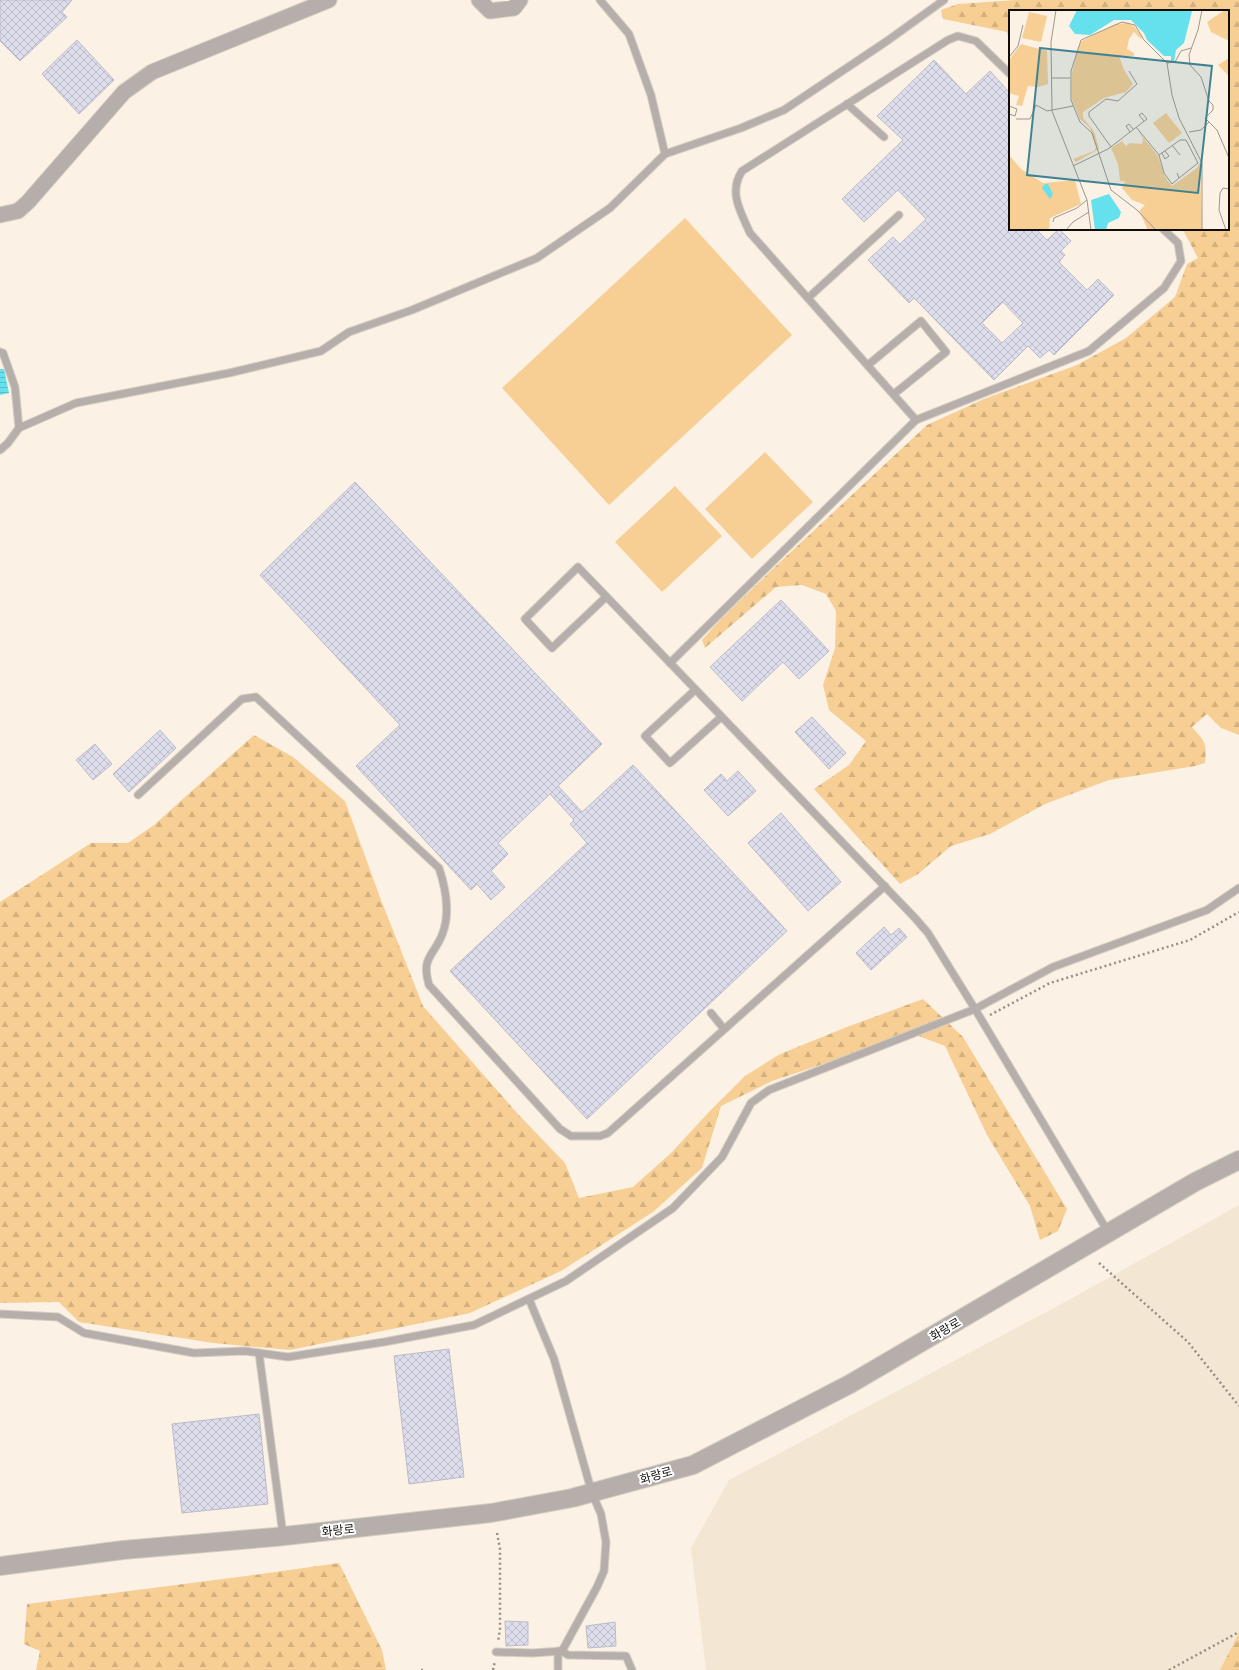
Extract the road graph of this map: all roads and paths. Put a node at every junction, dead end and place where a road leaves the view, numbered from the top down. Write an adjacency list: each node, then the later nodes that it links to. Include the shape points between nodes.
1 (329, 0): 10 (street, via 152,72 124,92 28,202 18,211)
2 (479, 0): 3 (street, via 490,11 514,8)
3 (520, 0)
4 (600, 0): 9 (lane, via 629,34 651,95)
5 (944, 0): 9 (lane, via 784,110)
6 (1009, 73): 7 (lane, via 976,41 958,36)
7 (847, 104): 8 (lane); 13 (lane, via 742,170 736,180 735,196 750,233)
8 (884, 137)
9 (665, 154): 18 (lane, via 610,208 537,258 412,310 349,332 321,351 229,373 76,403)
10 (0, 215)
11 (899, 215): 13 (lane)
12 (1164, 230): 17 (lane, via 1178,242 1181,261 1164,288 1089,351)
13 (808, 298): 15 (lane)
14 (0, 352): 18 (lane, via 3,353 15,387)
15 (868, 365): 16 (lane); 16 (lane, via 921,321 946,352)
16 (894, 394): 17 (lane)
17 (916, 420): 21 (lane)
18 (19, 428): 19 (lane)
19 (0, 450)
20 (606, 597): 20 (lane, via 578,567 525,619 552,648); 21 (lane)
21 (670, 663): 22 (lane)
22 (695, 690): 23 (lane); 23 (lane, via 645,736 670,764)
23 (721, 717): 25 (lane)
24 (138, 795): 31 (lane, via 242,699 256,697 440,868 446,890 446,916 442,935 429,956 425,972 429,985 560,1129 571,1136 600,1136 608,1133)
25 (884, 886): 28 (lane, via 928,933); 31 (lane)
26 (1239, 888): 28 (lane, via 1207,910 1053,967)
27 (1239, 912): 30 (path, via 1190,940 1050,983)
28 (976, 1009): 30 (lane); 35 (lane, via 769,1090 751,1103 722,1158 673,1208 566,1281)
29 (711, 1013): 31 (lane)
30 (981, 1020): 33 (lane)
31 (724, 1029)
32 (1239, 1160): 33 (street, 화랑로)
33 (1108, 1232): 39 (street, 화랑로, via 850,1384 693,1465)
34 (1099, 1263): 38 (path, via 1188,1342)
35 (528, 1299): 37 (lane, via 474,1325 288,1357); 39 (lane, via 554,1359)
36 (0, 1314): 37 (lane, via 58,1317 84,1333 194,1353)
37 (259, 1353): 41 (lane)
38 (1239, 1406)
39 (592, 1493): 41 (street, 화랑로, via 491,1513); 44 (lane, via 601,1514 606,1542 604,1571)
40 (497, 1533): 45 (path, via 500,1550 500,1629)
41 (283, 1536): 42 (street, 화랑로, via 123,1550)
42 (0, 1566)
43 (1239, 1632): 49 (path)
44 (560, 1651): 45 (lane); 47 (lane); 48 (lane, via 568,1655 626,1656)
45 (496, 1652): 46 (path)
46 (493, 1670)
47 (558, 1670)
48 (632, 1670)
49 (1169, 1670)

